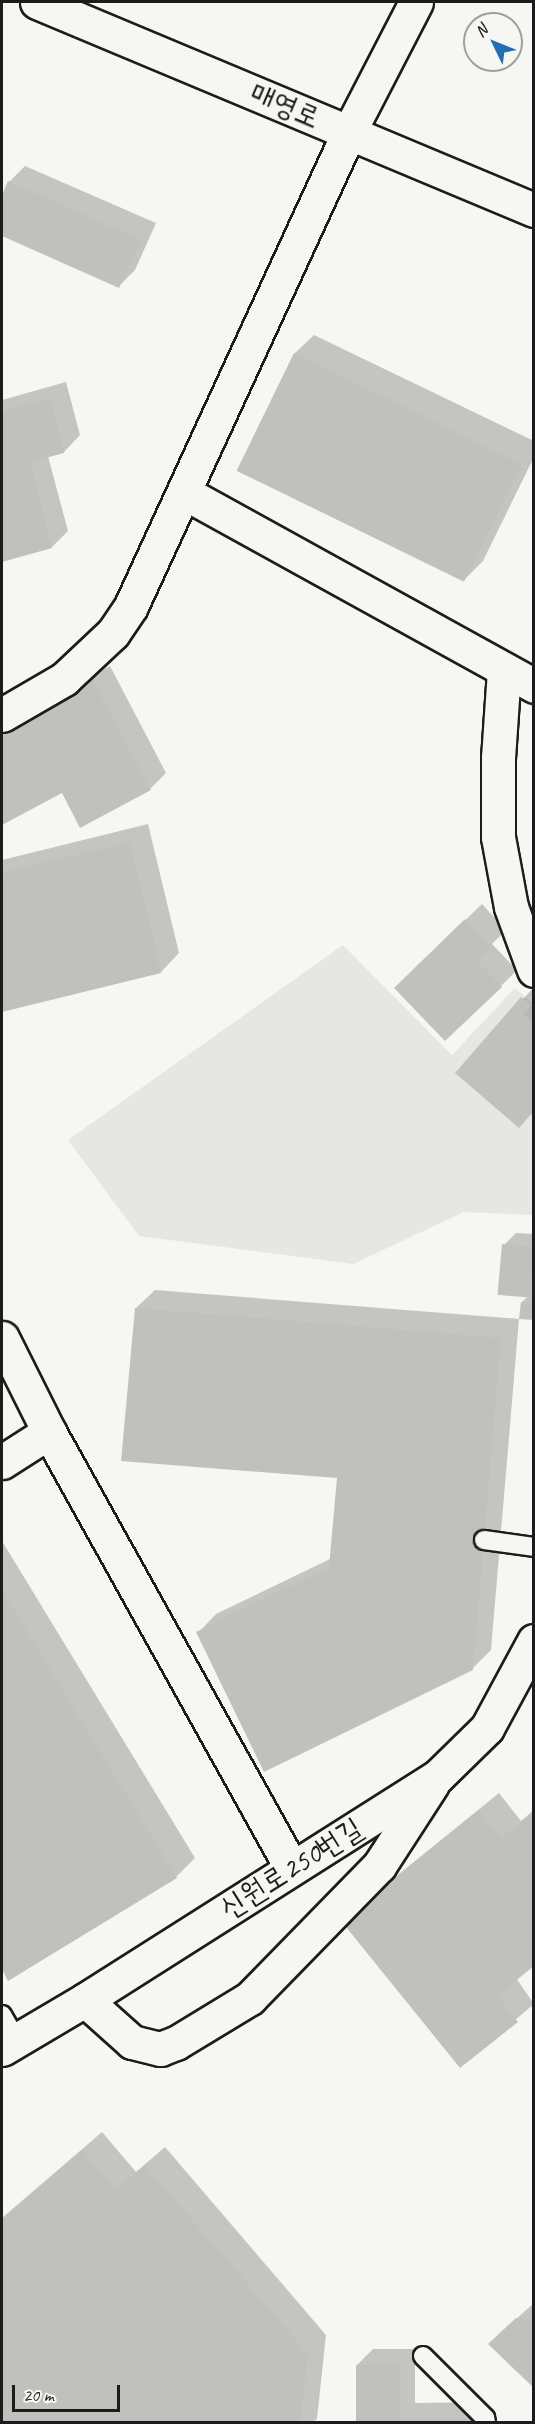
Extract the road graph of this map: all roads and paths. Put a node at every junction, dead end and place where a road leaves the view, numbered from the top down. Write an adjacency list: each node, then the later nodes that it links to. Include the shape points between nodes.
1 (37, 2): 3 (street, 매영로)
2 (416, 2): 3 (street)
3 (350, 132): 4 (street, 매영로); 5 (street)
4 (534, 210)
5 (185, 493): 6 (street); 8 (street, via 146,578 113,633 64,679)
6 (504, 670): 7 (street); 9 (street, via 498,837 511,907)
7 (534, 686)
8 (2, 715)
9 (534, 970)
10 (2, 1338): 11 (street)
11 (49, 1432): 12 (street); 17 (street)
12 (2, 1462)
13 (484, 1540): 14 (lane)
14 (534, 1548)
15 (534, 1641): 16 (street, 신원로250번길, via 487,1728)
16 (437, 1777): 17 (street, 신원로250번길); 18 (street, via 379,1866 250,1998 160,2049 132,2042)
17 (291, 1868): 18 (street, 신원로250번길)
18 (85, 2001): 19 (street, 신원로250번길)
19 (6, 2034)
20 (423, 2356): 21 (lane)
21 (486, 2422)

